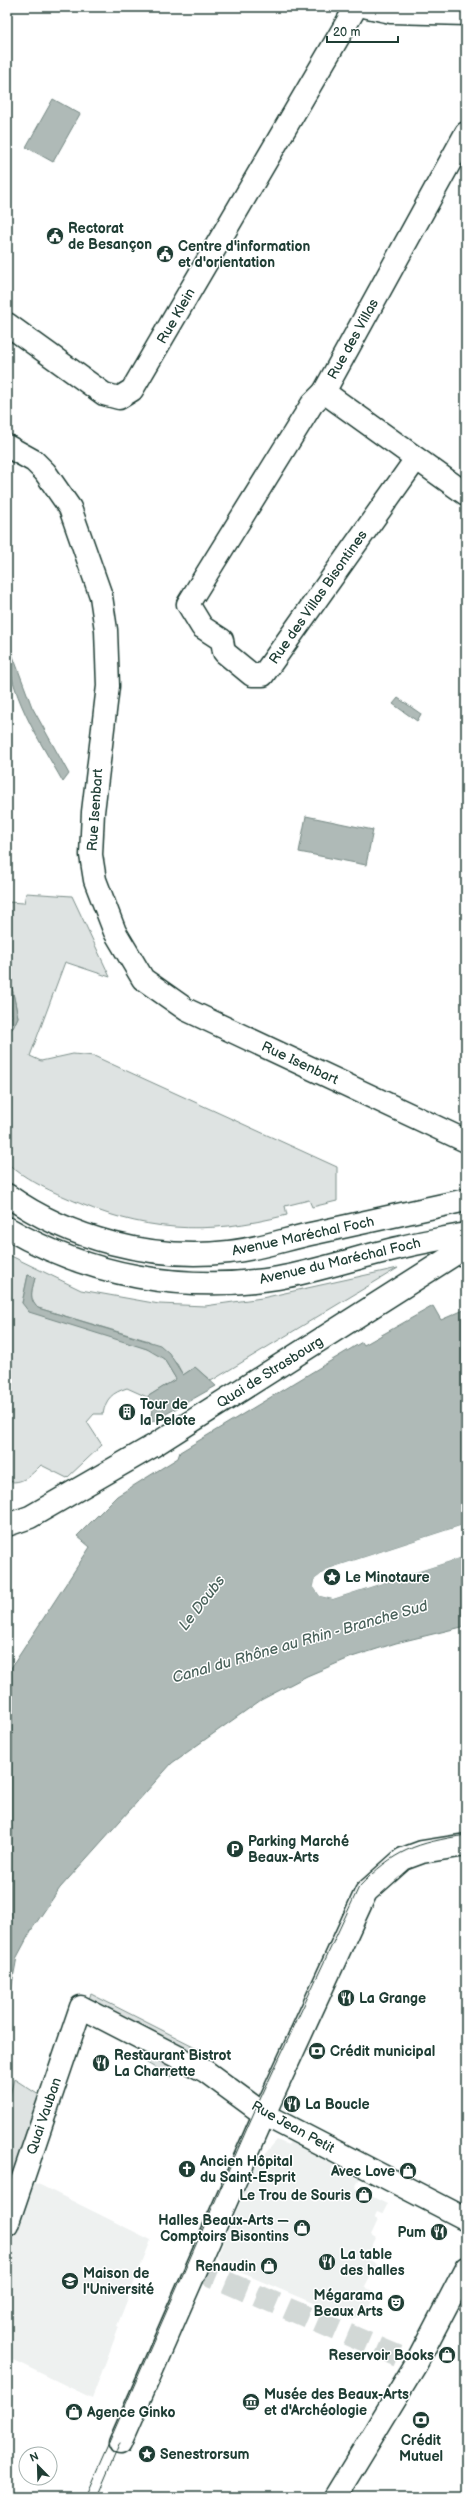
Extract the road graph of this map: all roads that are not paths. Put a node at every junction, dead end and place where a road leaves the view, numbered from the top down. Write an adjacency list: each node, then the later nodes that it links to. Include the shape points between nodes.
1 (356, 7): 5 (street, Rue Klein, via 132,390 119,398 104,394)
2 (368, 7): 3 (street, via 392,12)
3 (466, 14)
4 (466, 133): 6 (street, Rue des Villas)
5 (7, 324)
6 (324, 392): 8 (street, Rue des Villas); 8 (street, Rue des Villas Bisontines, via 312,404 188,604 202,627 222,640 224,652 252,675 263,675)
7 (7, 446): 10 (street, Rue Isenbart, via 34,461 70,508 101,596 106,630 108,686 93,812 91,855 95,880 115,932 143,979 187,1010)
8 (416, 459): 9 (street, Rue des Villas)
9 (466, 494)
10 (466, 1141)
11 (7, 1195): 12 (street, Avenue Maréchal Foch, via 56,1223 93,1237 158,1252 191,1254 265,1246)
12 (466, 1200)
13 (7, 1228): 14 (street, Avenue du Maréchal Foch, via 30,1242 105,1271 137,1278 201,1284 278,1278 397,1248)
14 (466, 1234)
15 (466, 1247): 16 (street, Quai de Strasbourg, via 153,1446 30,1516)
16 (8, 1523)
17 (466, 1845): 19 (street, via 422,1852 403,1859 366,1892)
18 (81, 2007): 19 (street, Rue Jean Petit, via 205,2071); 21 (street, Quai Vauban)
19 (265, 2115): 20 (street, Rue Jean Petit); 23 (street)
20 (466, 2219)
21 (7, 2225)
22 (466, 2268): 24 (street, via 416,2364)
23 (120, 2443)
24 (335, 2497)

